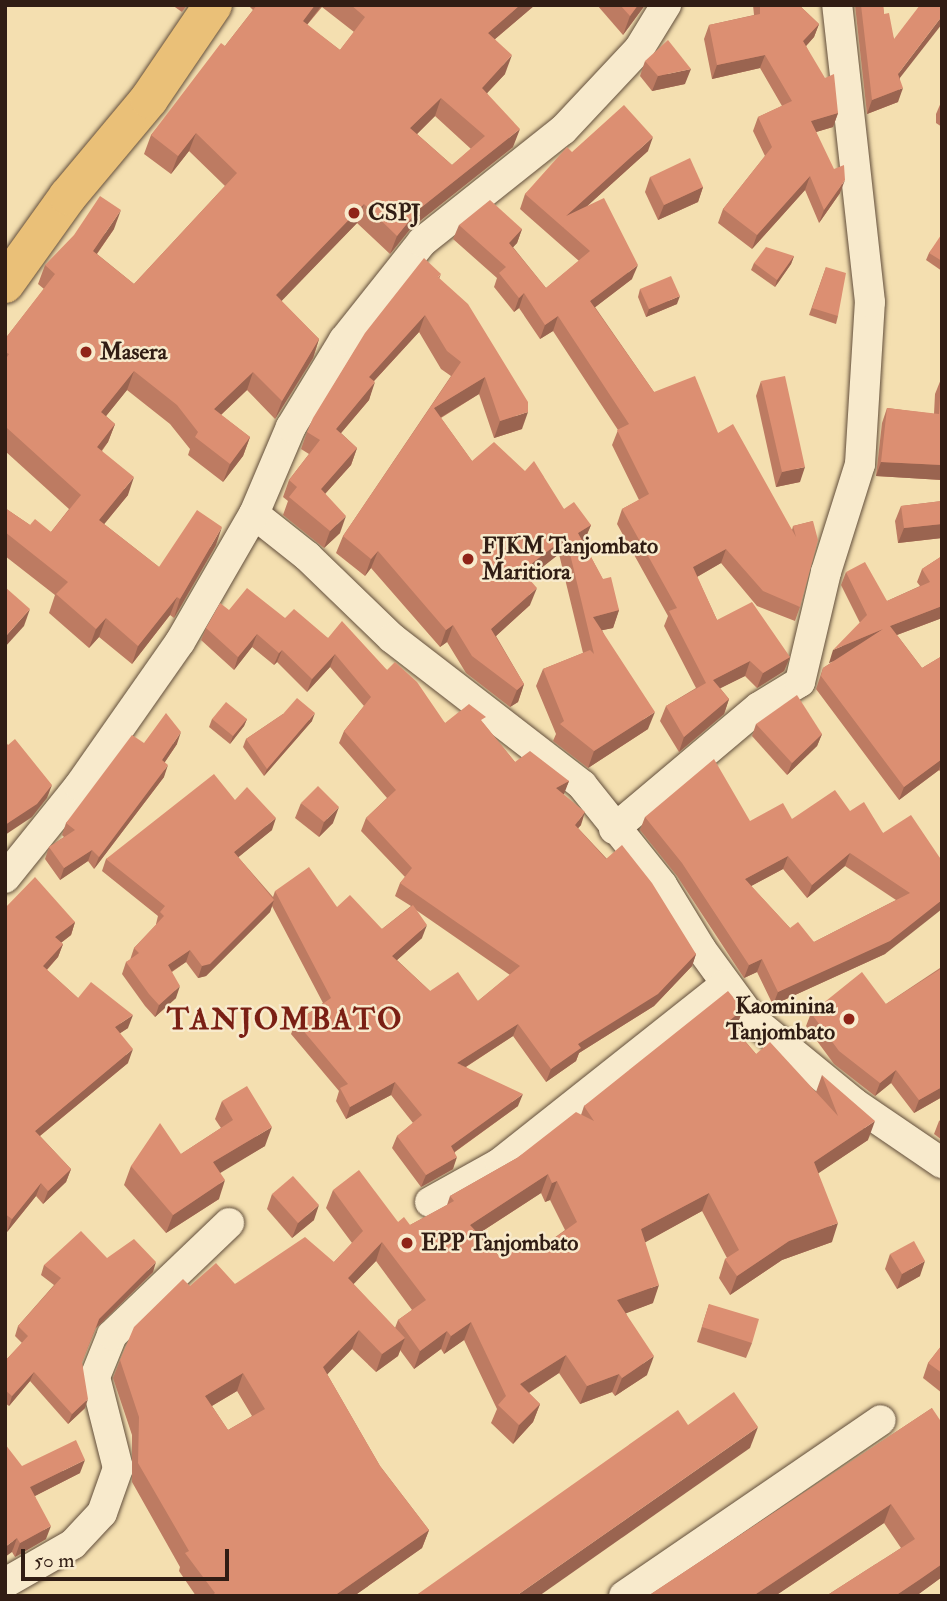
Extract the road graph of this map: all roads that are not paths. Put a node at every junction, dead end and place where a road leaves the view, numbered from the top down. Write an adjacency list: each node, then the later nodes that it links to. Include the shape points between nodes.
1 (213, 5): 4 (main road, via 149,99 68,195)
2 (666, 5): 5 (street, via 639,49 563,130 422,242 344,340 291,427)
3 (837, 5): 6 (street, via 870,302 860,464 826,572 800,682 759,708)
4 (5, 284)
5 (254, 514): 6 (street, via 307,556 391,638 582,785); 7 (street, via 180,642 79,786)
6 (614, 829): 8 (street, via 662,885)
7 (5, 878)
8 (726, 984): 9 (street, via 763,1028 854,1103); 10 (street, via 500,1163)
9 (942, 1163)
10 (430, 1202)
11 (229, 1223): 13 (street, via 112,1335 95,1377 118,1468 102,1513 74,1544)
12 (881, 1420): 14 (street)
13 (5, 1583)
14 (624, 1596)

